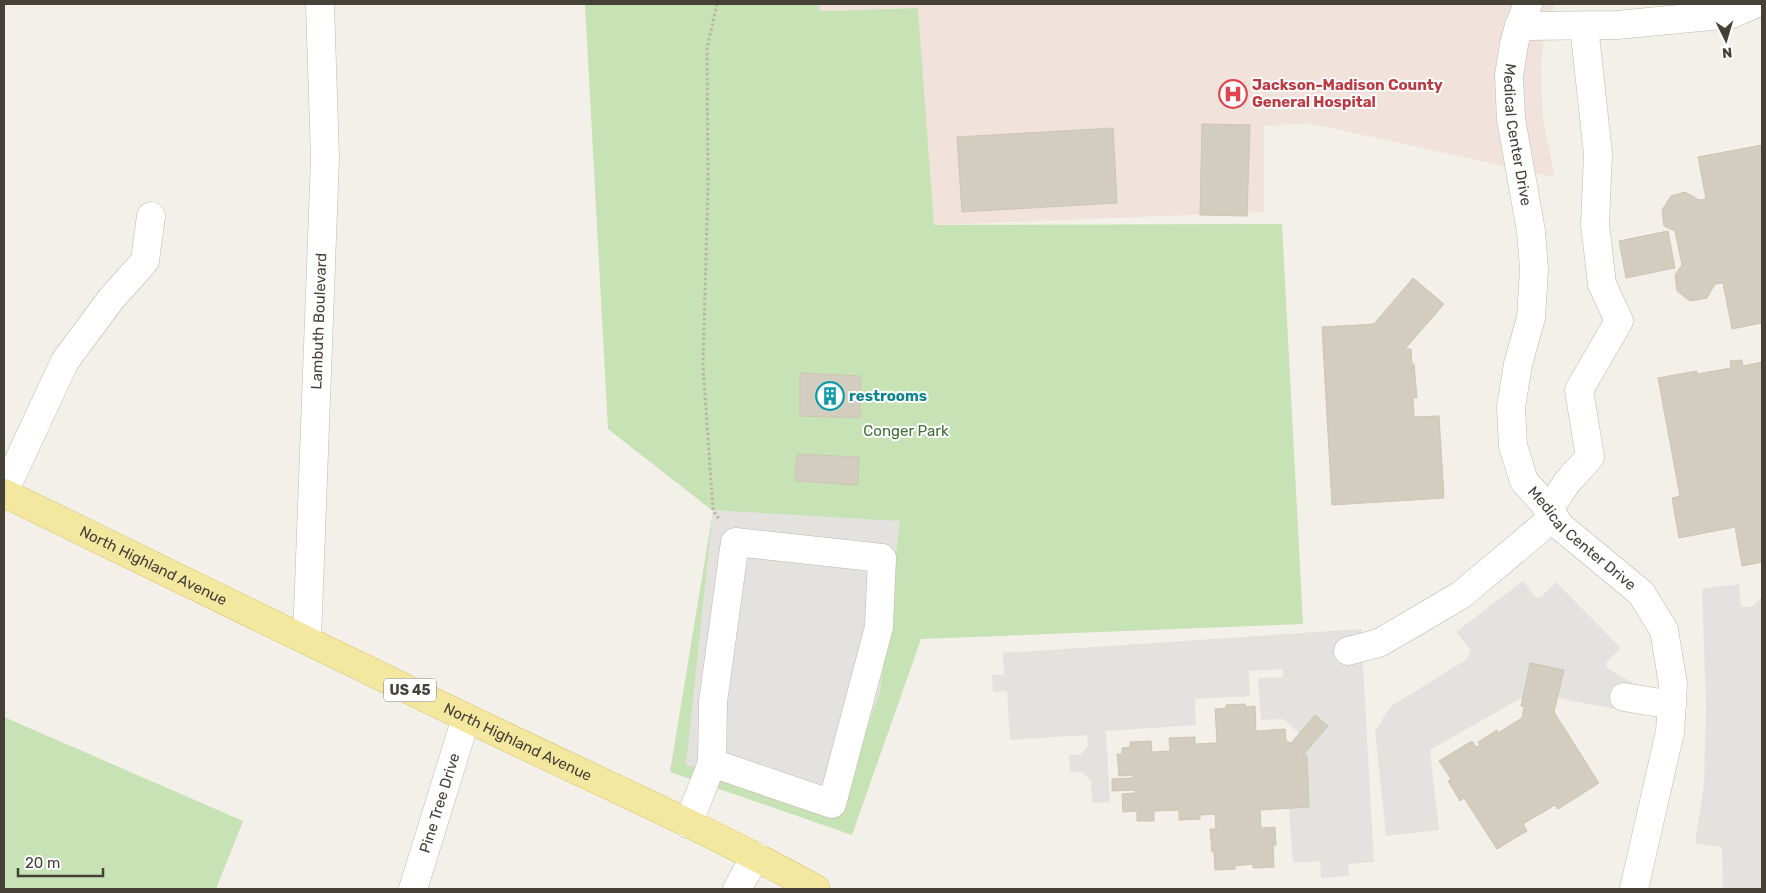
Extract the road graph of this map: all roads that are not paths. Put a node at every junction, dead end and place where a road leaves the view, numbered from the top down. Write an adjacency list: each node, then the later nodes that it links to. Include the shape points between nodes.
1 (320, 4): 8 (street, Lambuth Boulevard, via 325,158)
2 (1755, 4): 4 (street, via 1732,14)
3 (1524, 15): 4 (street); 7 (street, Medical Center Drive, via 1514,44 1509,76 1511,119 1532,231 1534,269 1531,318 1518,364 1511,407 1513,446 1524,481)
4 (1584, 26): 7 (street, via 1598,154 1595,224 1602,284 1619,321 1578,390 1590,457 1568,482)
5 (151, 216): 6 (street, via 145,261 64,361)
6 (4, 493): 8 (main road, North Highland Avenue / US 45)
7 (1552, 513): 9 (street, via 1461,595 1379,643); 11 (street, Medical Center Drive, via 1560,526 1641,593 1664,630 1673,684)
8 (307, 639): 12 (main road, North Highland Avenue / US 45)
9 (1348, 651)
10 (1624, 697): 11 (street)
11 (1672, 705): 19 (street, Medical Center Drive, via 1670,732)
12 (466, 718): 14 (main road, North Highland Avenue / US 45); 16 (street, Pine Tree Drive)
13 (712, 763): 13 (street, via 713,702 736,542 882,558 878,627 832,804); 14 (street)
14 (688, 824): 15 (main road, North Highland Avenue / US 45)
15 (756, 856): 17 (street); 18 (main road, North Highland Avenue / US 45)
16 (413, 889)
17 (736, 889)
18 (816, 889)
19 (1634, 889)

